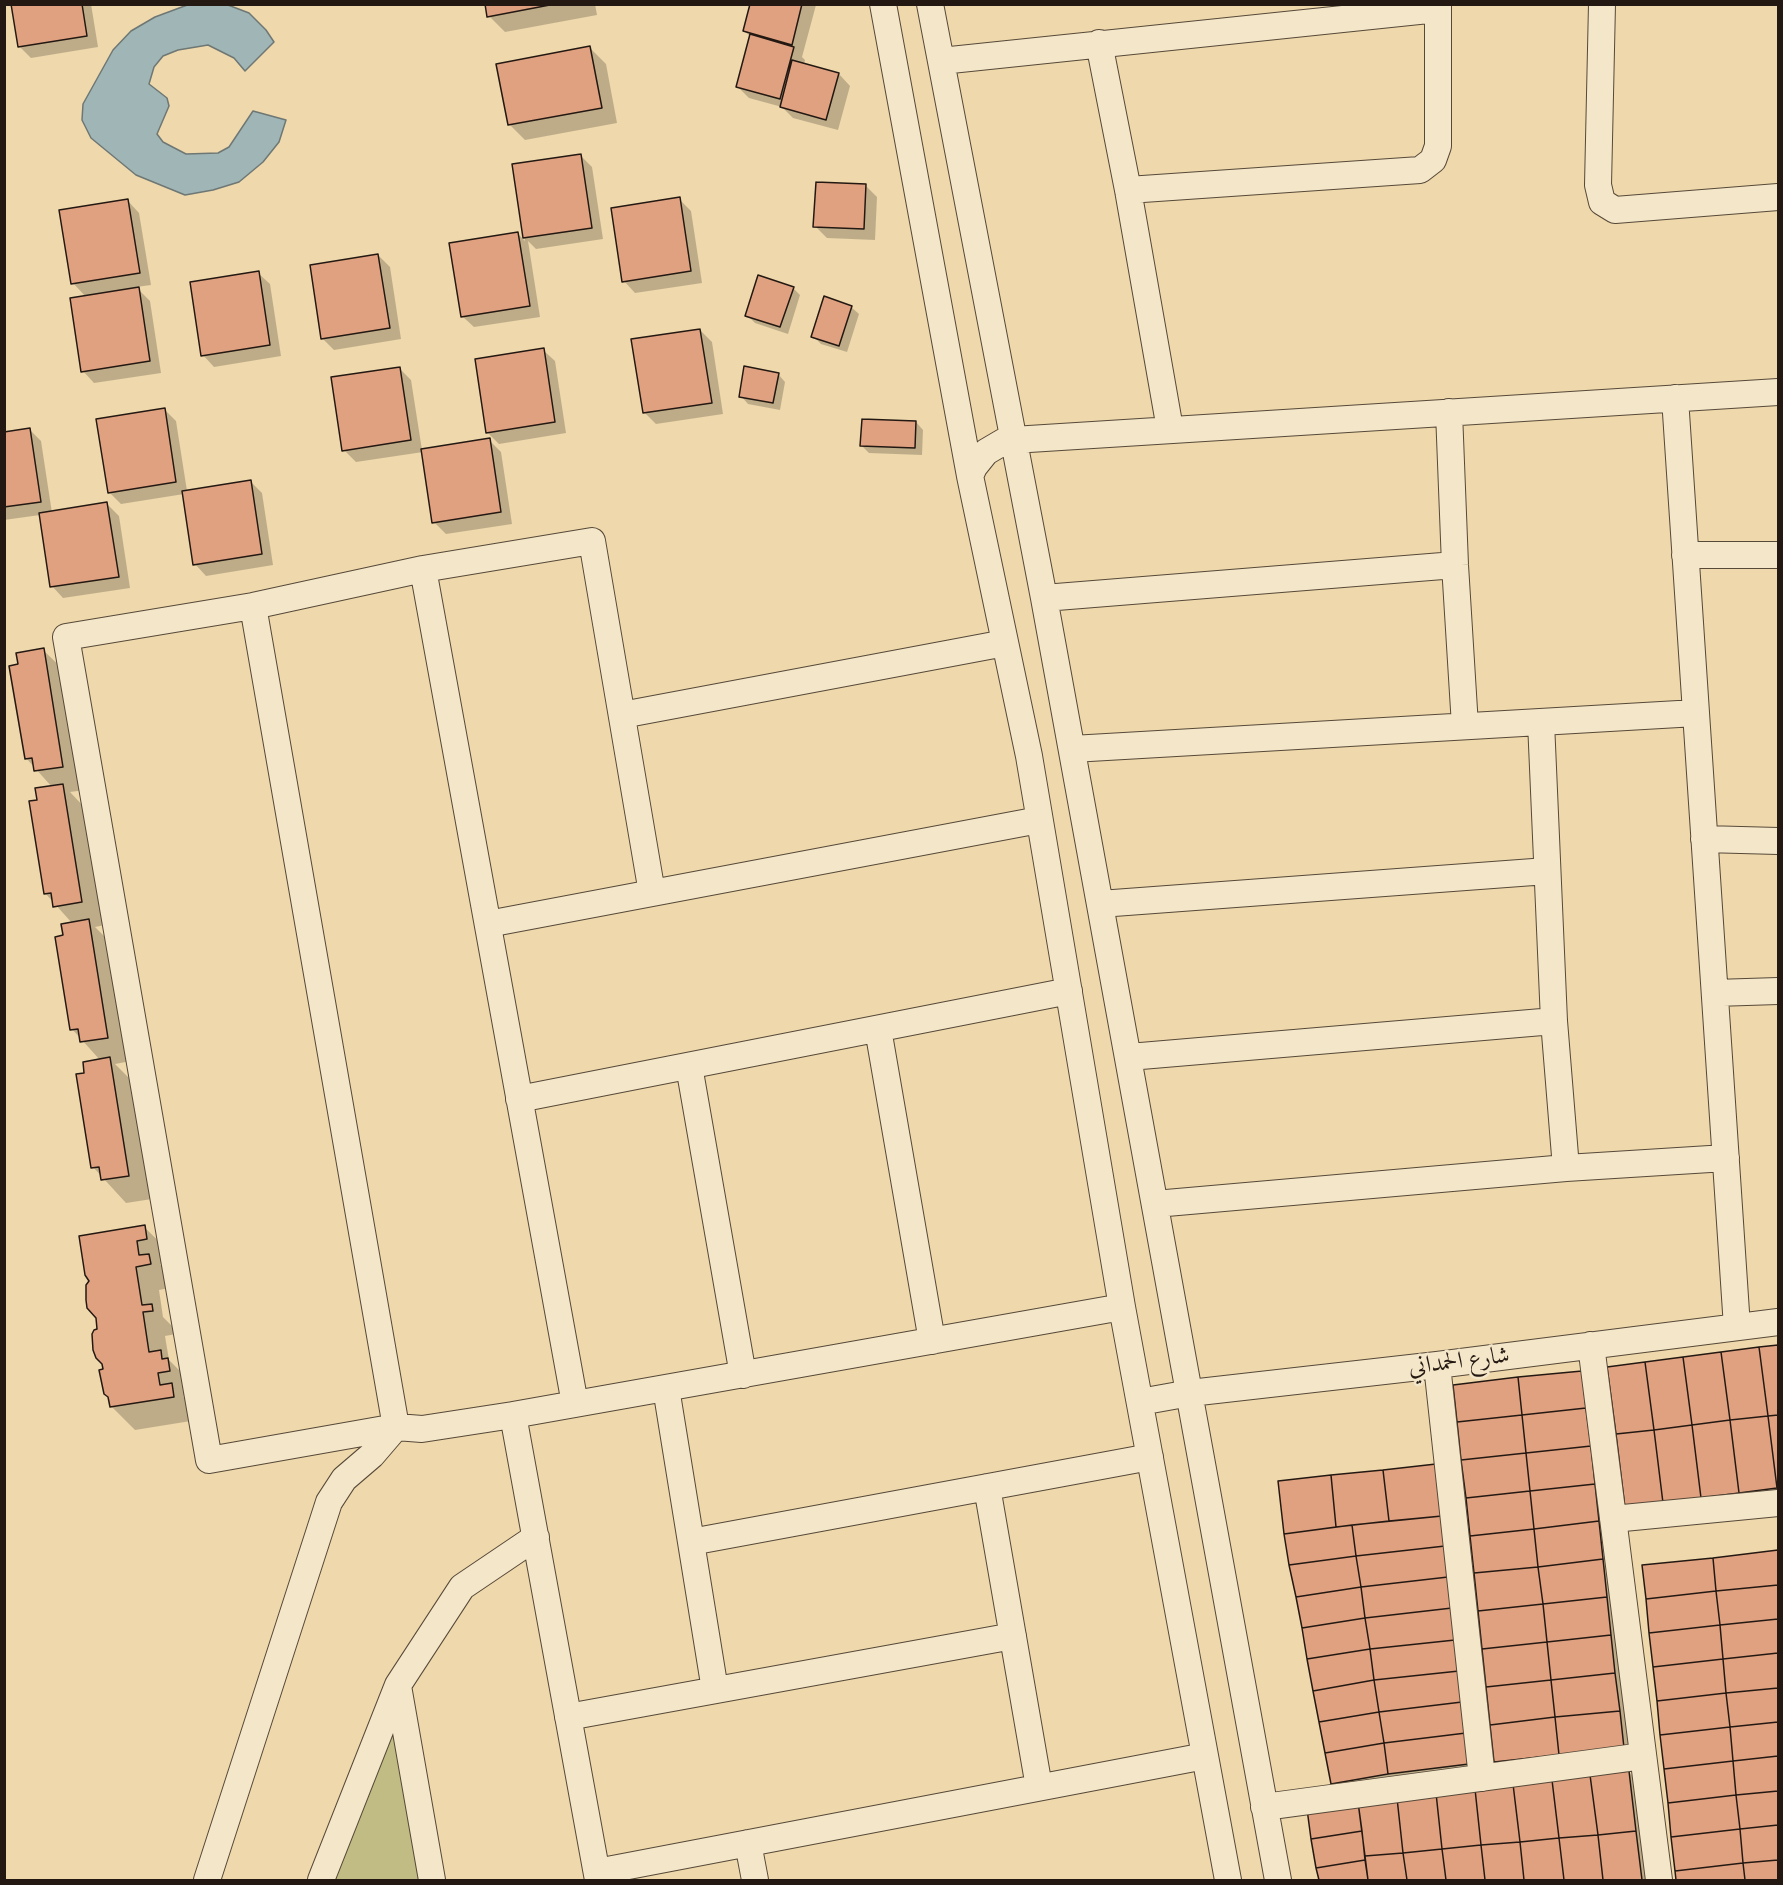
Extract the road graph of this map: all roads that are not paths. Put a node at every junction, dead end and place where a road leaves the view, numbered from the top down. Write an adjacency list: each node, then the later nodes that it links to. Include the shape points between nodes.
1 (884, 4): 14 (street)
2 (930, 4): 6 (street)
3 (1602, 4): 8 (street, via 1598,185 1602,202 1615,210)
4 (1438, 7): 5 (street); 7 (street, via 1438,146 1433,160 1420,170)
5 (1099, 43): 6 (street); 7 (street)
6 (941, 61): 13 (street)
7 (1128, 190): 12 (street)
8 (1779, 197)
9 (1779, 392): 10 (street)
10 (1675, 398): 11 (street); 15 (street)
11 (1449, 412): 12 (street); 17 (street)
12 (1170, 429): 13 (street)
13 (1013, 440): 14 (street, via 986,452); 19 (street)
14 (970, 476): 21 (street)
15 (1685, 555): 16 (street); 22 (street)
16 (1779, 555)
17 (1455, 565): 19 (street); 25 (street)
18 (423, 569): 20 (street); 23 (street, via 592,541); 33 (street)
19 (1044, 598): 26 (street)
20 (253, 606): 57 (street); 57 (street, via 66,637 209,1460)
21 (1005, 643): 23 (street); 27 (street)
22 (1696, 713): 24 (street); 28 (street)
23 (622, 715): 31 (street)
24 (1541, 722): 25 (street); 30 (street)
25 (1465, 726): 26 (street)
26 (1072, 749): 32 (street)
27 (1039, 820): 31 (street); 34 (street)
28 (1704, 839): 29 (street); 36 (street)
29 (1779, 841)
30 (1547, 871): 32 (street); 37 (street)
31 (652, 893): 33 (street)
32 (1100, 904): 39 (street)
33 (488, 924): 41 (street)
34 (1069, 991): 38 (street); 45 (street)
35 (1779, 991): 36 (street)
36 (1715, 993): 42 (street)
37 (1554, 1021): 39 (street); 43 (street)
38 (878, 1029): 40 (street); 48 (street)
39 (1129, 1057): 44 (street)
40 (689, 1066): 41 (street); 51 (street)
41 (519, 1099): 55 (street)
42 (1726, 1158): 43 (street); 47 (street)
43 (1566, 1168): 44 (street)
44 (1155, 1204): 53 (street)
45 (1122, 1307): 48 (street); 54 (street)
46 (1779, 1322): 47 (street, شارع الحمداني)
47 (1737, 1327): 49 (street, شارع الحمداني)
48 (932, 1341): 51 (street)
49 (1591, 1345): 50 (street, شارع الحمداني); 61 (street)
50 (1437, 1365): 53 (street, شارع الحمداني); 70 (street)
51 (743, 1375): 52 (street)
52 (666, 1388): 55 (street); 63 (street)
53 (1190, 1393): 54 (street, شارع الحمداني); 72 (street)
54 (1140, 1402): 58 (street)
55 (575, 1404): 56 (street)
56 (513, 1415): 57 (street, via 422,1429); 62 (street)
57 (396, 1427): 75 (street, via 344,1479 329,1502)
58 (1150, 1457): 59 (street); 68 (street)
59 (987, 1487): 63 (street); 64 (street)
60 (1779, 1503): 61 (street)
61 (1613, 1519): 69 (street)
62 (536, 1537): 65 (street, via 462,1587); 67 (street)
63 (691, 1542): 66 (street)
64 (1013, 1636): 66 (street); 71 (street)
65 (398, 1686): 76 (street); 77 (street)
66 (715, 1690): 67 (street)
67 (568, 1717): 74 (street)
68 (1205, 1756): 71 (street); 79 (street)
69 (1643, 1756): 70 (street); 81 (street)
70 (1482, 1778): 72 (street)
71 (1039, 1787): 73 (street)
72 (1264, 1807): 80 (street)
73 (748, 1843): 74 (street); 78 (street)
74 (597, 1876)
75 (207, 1881)
76 (321, 1881)
77 (432, 1881)
78 (755, 1881)
79 (1228, 1881)
80 (1278, 1881)
81 (1659, 1881)

